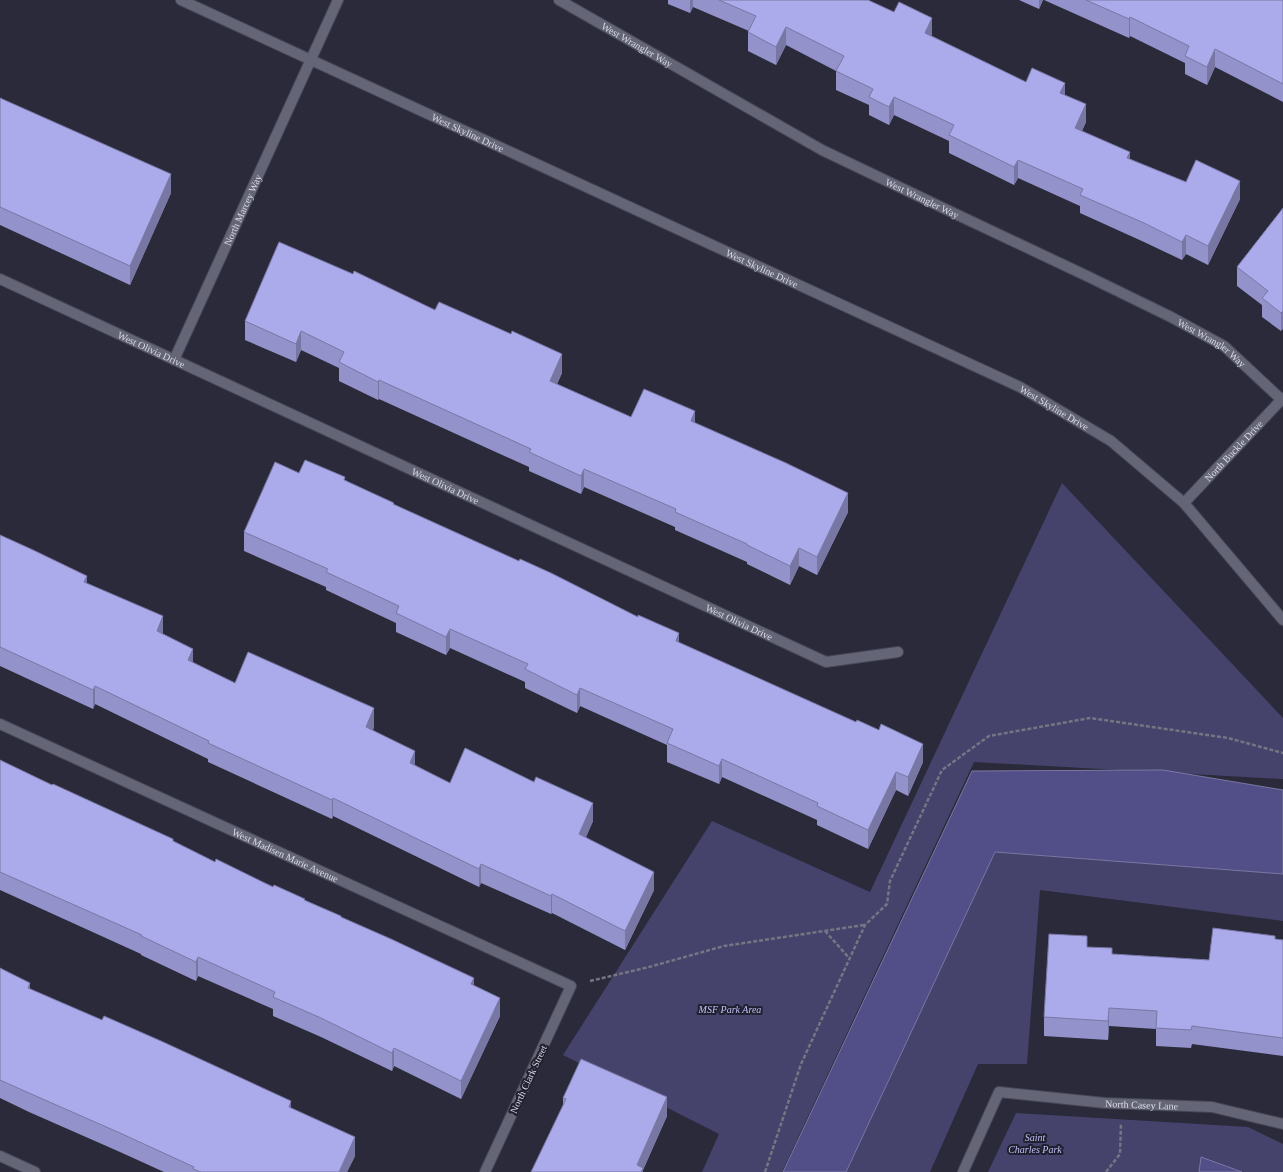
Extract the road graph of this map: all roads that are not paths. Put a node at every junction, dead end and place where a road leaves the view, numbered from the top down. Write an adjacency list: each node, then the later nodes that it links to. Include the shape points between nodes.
1 (181, 0): 4 (street, West Skyline Drive)
2 (338, 0): 4 (street, North Marcey Way)
3 (558, 0): 7 (street, West Wrangler Way, via 822,150 1087,276 1224,346)
4 (311, 60): 6 (street, North Marcey Way); 8 (street, West Skyline Drive, via 1020,387 1112,441)
5 (0, 279): 6 (street, West Olivia Drive)
6 (174, 360): 10 (street, West Olivia Drive, via 826,662)
7 (1282, 399): 8 (street, North Buckle Drive)
8 (1184, 503): 9 (street, West Skyline Drive)
9 (1283, 620)
10 (898, 652)
11 (0, 724): 12 (street, West Madisen Marie Avenue)
12 (572, 986): 16 (street, North Clark Street)
13 (1283, 1124): 17 (street, North Casey Lane, via 1212,1107 1105,1103 1000,1092)
14 (0, 1156): 15 (street)
15 (35, 1172)
16 (485, 1172)
17 (963, 1172)

